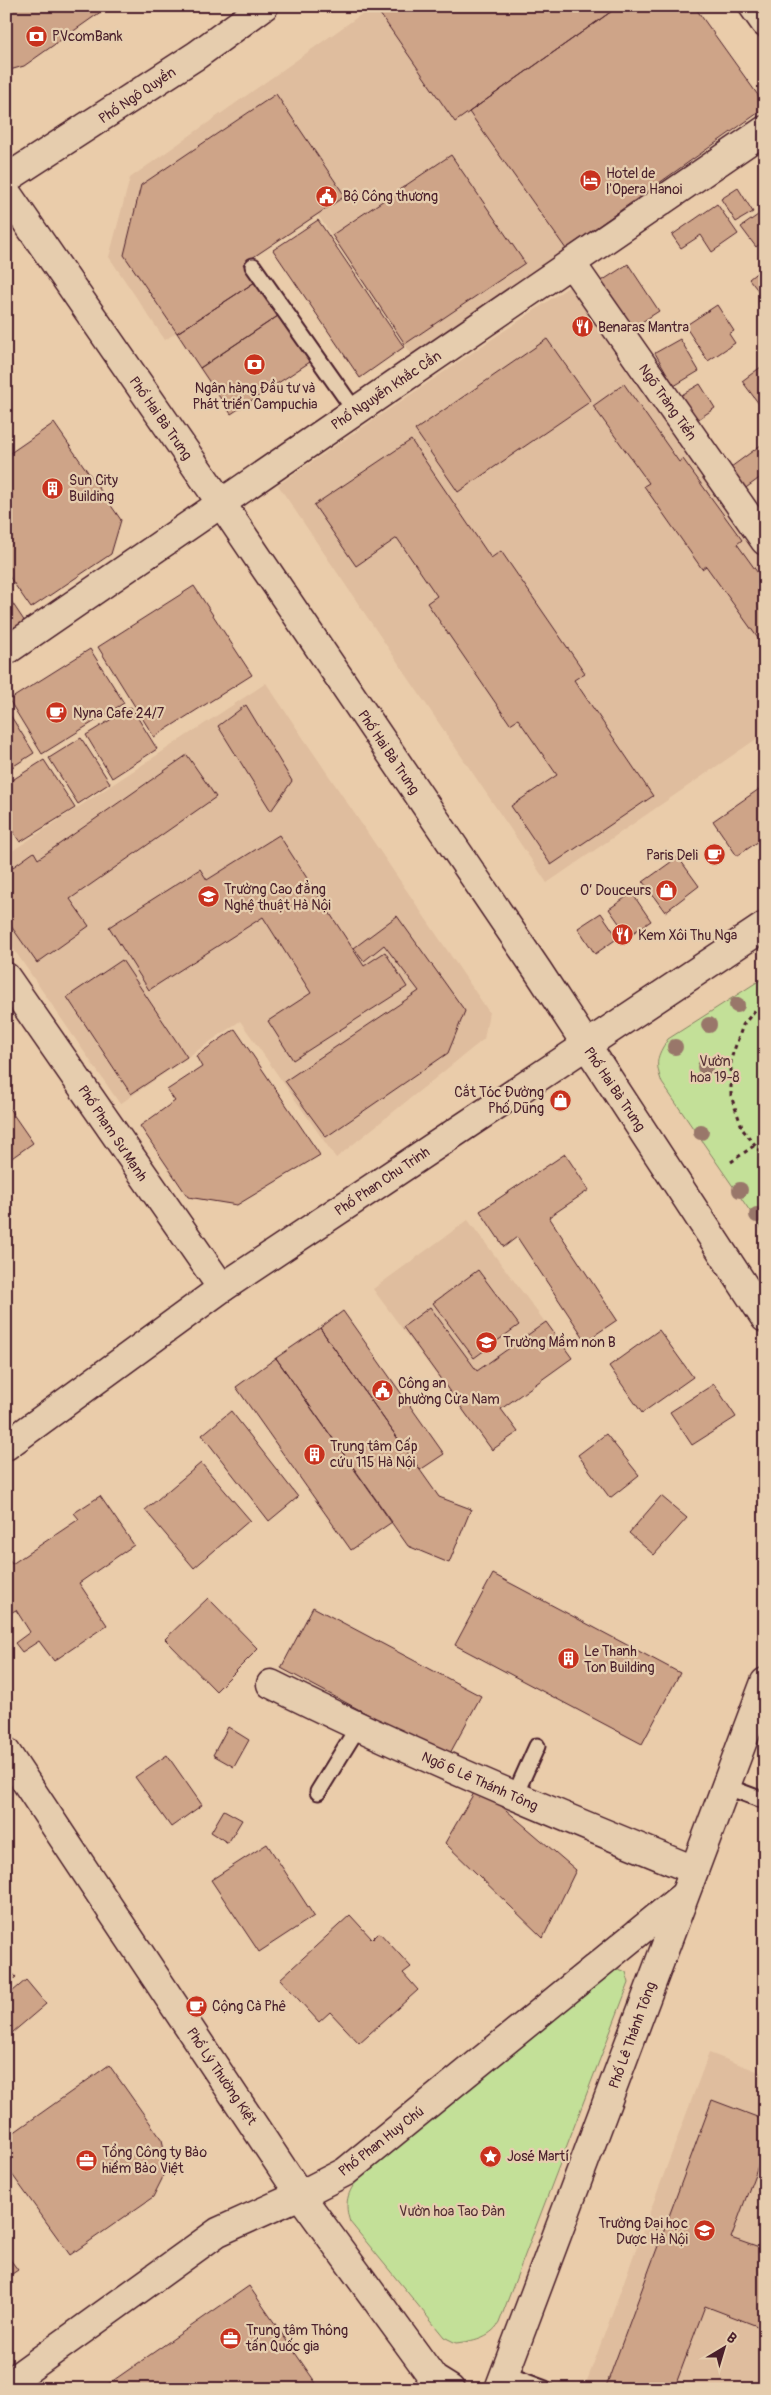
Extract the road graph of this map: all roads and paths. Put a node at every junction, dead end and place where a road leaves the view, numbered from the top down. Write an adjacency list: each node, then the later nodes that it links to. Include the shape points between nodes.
1 (264, 6): 5 (street, Phố Ngô Quyền, via 197,55)
2 (753, 6): 3 (street)
3 (765, 23)
4 (765, 130): 7 (street, Phố Nguyễn Khắc Cần)
5 (6, 179)
6 (6, 192): 10 (street, Phố Hai Bà Trưng)
7 (570, 263): 9 (street, Phố Nguyễn Khắc Cần); 11 (street, Ngõ Tràng Tiền)
8 (254, 266): 9 (lane)
9 (355, 411): 10 (street, Phố Nguyễn Khắc Cần)
10 (221, 503): 12 (street, Phố Nguyễn Khắc Cần); 16 (street, Phố Hai Bà Trưng)
11 (765, 541)
12 (6, 651)
13 (765, 926): 16 (street, Phố Phan Chu Trinh)
14 (6, 978): 20 (street, Phố Phạm Sư Mạnh)
15 (765, 998): 17 (path, via 743,1025 731,1059 731,1096 743,1130)
16 (586, 1045): 20 (street, Phố Phan Chu Trinh); 21 (street, Phố Hai Bà Trưng)
17 (755, 1145): 18 (path); 19 (path)
18 (765, 1157)
19 (731, 1162)
20 (222, 1288): 22 (street, Phố Phan Chu Trinh)
21 (765, 1318)
22 (6, 1446)
23 (765, 1682): 28 (street, Phố Lê Thánh Tông)
24 (271, 1684): 25 (street, Ngõ 6 Lê Thánh Tông)
25 (358, 1727): 29 (lane); 30 (street, Ngõ 6 Lê Thánh Tông)
26 (537, 1746): 30 (lane)
27 (6, 1752): 34 (street, Phố Lý Thường Kiệt)
28 (725, 1786): 31 (lane); 32 (street, Phố Lê Thánh Tông)
29 (318, 1792)
30 (514, 1797): 32 (street, Ngõ 6 Lê Thánh Tông)
31 (765, 1801)
32 (694, 1870): 33 (street, Phố Lê Thánh Tông)
33 (683, 1896): 34 (street, Phố Phan Huy Chú, via 345,2172); 35 (street, Phố Lê Thánh Tông)
34 (300, 2195): 36 (street, Phố Phan Huy Chú, via 218,2232); 37 (street, Phố Lý Thường Kiệt, via 434,2379)
35 (502, 2382): 38 (lane)
36 (6, 2385)
37 (450, 2389)
38 (544, 2389)

